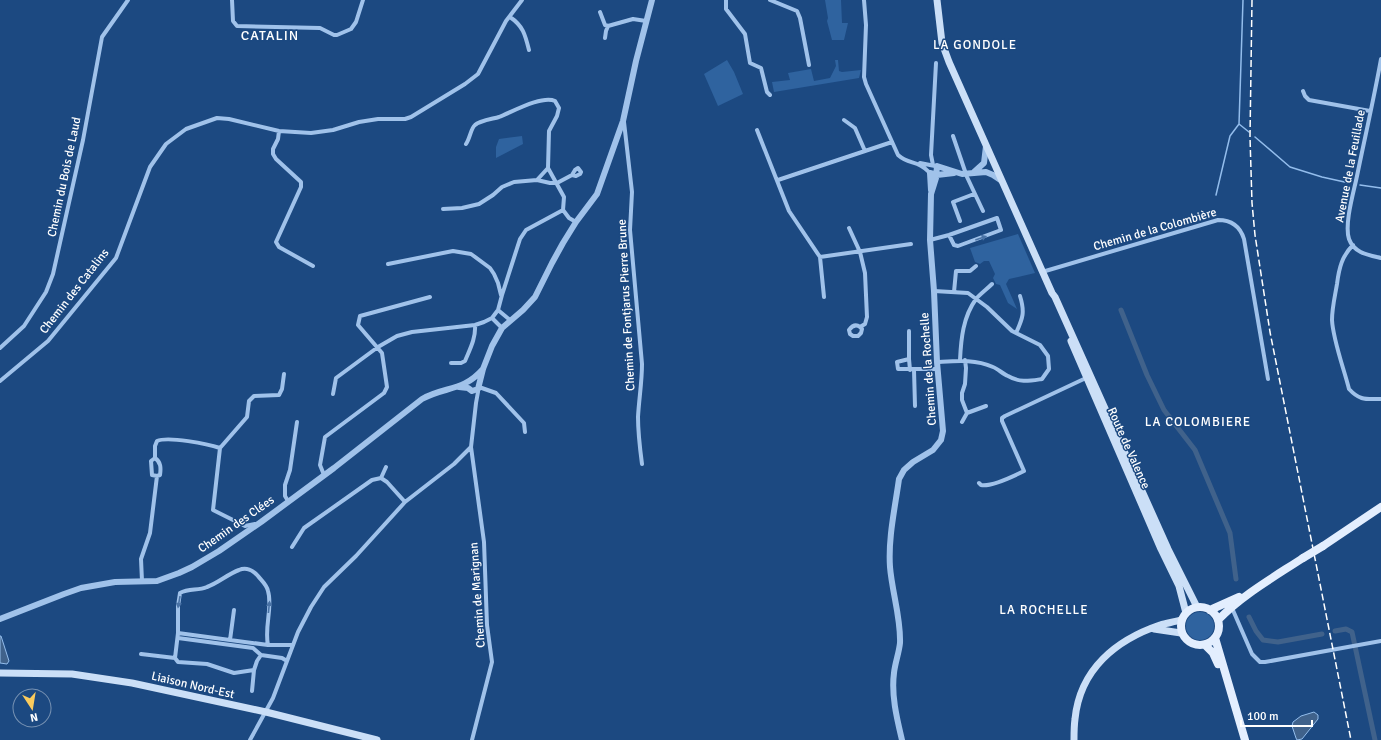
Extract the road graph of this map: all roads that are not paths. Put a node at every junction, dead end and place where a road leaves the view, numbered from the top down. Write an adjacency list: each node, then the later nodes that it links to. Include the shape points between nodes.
1 (128, 0): 83 (street, Chemin du Bois de Laud, via 102,37 84,140 53,274 46,292 24,326)
2 (232, 0): 3 (street, via 233,21 237,26 320,28 337,36 354,26)
3 (363, 0)
4 (522, 0): 11 (street, Chemin des Catalins)
5 (652, 0): 12 (street)
6 (726, 0): 20 (street, via 726,9 745,34 750,62 761,68)
7 (770, 0): 18 (street, via 797,11)
8 (864, 0): 27 (street, via 864,77)
9 (937, 0): 29 (main road, Route de Valence, via 942,43)
10 (600, 12): 13 (street, via 605,25)
11 (510, 17): 15 (street, via 518,22 523,30); 25 (street, Chemin des Catalins, via 478,74 416,114 405,119 378,119 311,133)
12 (646, 21): 13 (street, via 633,18); 23 (street)
13 (608, 26): 14 (street)
14 (605, 38)
15 (529, 50)
16 (1381, 59): 21 (street, Avenue de la Feuillade)
17 (936, 63): 31 (street, Chemin de la Rochelle)
18 (809, 65)
19 (1303, 92): 21 (street, via 1309,100)
20 (770, 96)
21 (1370, 111): 57 (street, Avenue de la Feuillade, via 1348,222 1349,239)
22 (844, 120): 30 (street, via 855,128)
23 (623, 121): 52 (street, via 597,194); 106 (street, Chemin de Fontjarus Pierre Brune, via 632,192 630,230 642,364 638,423)
24 (757, 130): 44 (street)
25 (279, 131): 62 (street, via 273,154 301,182 301,187 276,242 279,247); 93 (street, Chemin des Catalins, via 217,118 186,129 166,144 150,167 116,258 48,342)
26 (953, 136): 40 (street)
27 (892, 142): 30 (street); 32 (street, via 898,155 904,160)
28 (466, 144): 37 (street, via 473,126 478,123 552,99 559,108 550,131)
29 (986, 144): 34 (street); 35 (main road, Route de Valence)
30 (865, 151): 44 (street)
31 (931, 155): 33 (street); 36 (street, Chemin de la Rochelle)
32 (916, 163): 33 (street); 42 (street)
33 (925, 163): 36 (street)
34 (984, 163): 35 (street); 40 (street, via 978,170)
35 (995, 164): 38 (street); 45 (main road, Route de Valence)
36 (935, 166): 39 (street); 42 (street, Chemin de la Rochelle)
37 (548, 168): 43 (street); 46 (street)
38 (986, 172): 40 (street); 45 (street)
39 (956, 173): 40 (street); 42 (street)
40 (970, 173): 47 (street)
41 (572, 174): 46 (street)
42 (934, 174): 55 (street, Chemin de la Rochelle)
43 (537, 180): 46 (street, via 550,184); 48 (street, via 514,182 502,187 479,204)
44 (778, 180): 59 (street, via 789,211)
45 (1002, 181): 64 (main road, Route de Valence)
46 (557, 183): 49 (street, via 564,197)
47 (974, 194): 50 (street); 51 (street, via 954,202)
48 (443, 209)
49 (563, 210): 52 (street); 69 (street, via 526,230 520,239)
50 (983, 211)
51 (960, 221)
52 (576, 222): 76 (street, via 535,297)
53 (850, 228): 58 (street)
54 (949, 235): 54 (street, one-way to 54, via 954,245 958,246 1001,230 997,218); 55 (street)
55 (930, 240): 66 (street, Chemin de la Rochelle)
56 (911, 244): 58 (street)
57 (1353, 245): 60 (street, via 1363,254); 96 (street, via 1346,251 1340,264 1333,307 1333,325 1349,389 1364,400)
58 (860, 252): 59 (street); 78 (street, via 866,282 867,317 865,324)
59 (820, 257): 72 (street)
60 (1381, 258)
61 (388, 264): 69 (street, via 453,251 471,254 490,268)
62 (312, 266)
63 (976, 266): 67 (street, via 970,271 956,270)
64 (1042, 272): 68 (main road, Route de Valence); 92 (street, Chemin de la Colombière, via 1218,220 1226,220 1242,230)
65 (992, 284): 73 (street)
66 (934, 291): 67 (street); 86 (street, Chemin de la Rochelle)
67 (954, 292): 73 (street, via 968,294)
68 (1052, 293): 91 (main road, Route de Valence); 119 (main road, Route de Valence, via 1168,549)
69 (502, 295): 74 (street)
70 (430, 296): 82 (street, via 360,316 358,325)
71 (1020, 296): 81 (street, via 1023,315)
72 (824, 297)
73 (976, 300): 81 (street); 85 (street, via 967,317 961,339)
74 (498, 310): 75 (street); 76 (street)
75 (492, 318): 77 (street); 79 (street)
76 (510, 320): 79 (street)
77 (475, 325): 82 (street, via 412,332 397,336); 87 (street, via 476,334 465,361)
78 (860, 327): 78 (street, via 862,329 858,336 850,334 851,327)
79 (502, 328): 94 (street)
80 (909, 331): 84 (street)
81 (1016, 333): 85 (street, via 1040,345 1048,356 1050,369 1042,379 1026,382 1009,377 993,367)
82 (378, 347): 95 (street, via 336,378); 108 (street, via 382,353 387,387 384,393 325,437 320,465)
83 (0, 348)
84 (909, 359): 89 (street); 89 (street, via 897,362 898,369)
85 (963, 360): 86 (street); 99 (street, via 966,368 962,400)
86 (937, 362): 88 (street, Chemin de la Rochelle)
87 (451, 363)
88 (938, 369): 89 (street); 147 (street, Chemin de la Rochelle, via 943,431 941,440 933,450 904,470 899,479 889,550 900,644 894,687 896,717)
89 (912, 370): 97 (street)
90 (284, 374): 104 (street, via 279,395 254,396 249,401 247,417)
91 (1086, 378): 111 (street, via 1002,418 1024,471 985,486); 123 (main road, Route de Valence, via 1179,586)
92 (1268, 379)
93 (0, 382)
94 (474, 386): 102 (street, via 496,393 524,423); 103 (street, Chemin de Marignan, via 476,403); 108 (street, Chemin des Clées, via 458,387 422,399)
95 (333, 394)
96 (1381, 399)
97 (915, 406)
98 (986, 406): 99 (street)
99 (967, 413): 101 (street)
100 (297, 422): 112 (street, via 285,486 284,496)
101 (962, 422)
102 (525, 432)
103 (471, 447): 113 (street, via 454,464); 146 (street, Chemin de Marignan, via 484,542 487,624 492,662)
104 (220, 448): 105 (street, via 162,439 157,441); 115 (street, via 212,510 244,526)
105 (155, 458): 109 (street, via 161,468 160,475); 109 (street, via 151,461 151,472)
106 (642, 464)
107 (386, 467): 110 (street)
108 (324, 475): 112 (street, Chemin des Clées)
109 (157, 476): 117 (street, via 150,533 141,559)
110 (381, 478): 113 (street); 116 (street, via 372,480 304,528)
111 (979, 483)
112 (288, 501): 115 (street, Chemin des Clées)
113 (404, 502): 134 (street, via 356,556 324,587 311,607)
114 (1381, 507): 118 (main road, bridge)
115 (261, 522): 117 (street, Chemin des Clées, via 219,551 179,573)
116 (292, 546)
117 (142, 581): 124 (street, Chemin des Clées, via 115,582 81,588)
118 (1260, 587): 120 (main road); 122 (main road)
119 (1197, 607): 122 (main road); 123 (main road)
120 (1232, 608): 125 (main road); 132 (street, via 1252,654 1260,662)
121 (234, 610): 131 (street)
122 (1210, 610): 125 (main road)
123 (1183, 617): 126 (main road); 128 (main road)
124 (0, 619)
125 (1218, 620): 130 (main road, via 1219,630)
126 (1152, 629): 128 (main road); 148 (main road, via 1124,641 1113,649 1100,661 1088,678 1078,704)
127 (178, 633): 129 (street); 131 (street); 133 (street, one-way to 127, via 268,589 255,572 248,568 240,569 206,588 180,593 177,612)
128 (1181, 633): 135 (main road, via 1191,644)
129 (178, 638): 137 (street, via 253,648); 138 (street)
130 (1215, 638): 135 (main road); 150 (main road)
131 (230, 640): 133 (street)
132 (1381, 641)
133 (268, 645): 134 (street)
134 (293, 645): 139 (street)
135 (1205, 645): 149 (main road, via 1213,652 1217,662)
136 (141, 654): 138 (street)
137 (261, 655): 139 (street); 140 (street)
138 (175, 658): 140 (street, via 178,662 207,664 234,673)
139 (287, 661): 143 (street)
140 (254, 670): 142 (street)
141 (0, 673): 143 (main road, Liaison Nord-Est, via 94,676)
142 (252, 691)
143 (266, 712): 144 (street); 145 (main road, Liaison Nord-Est)
144 (250, 740)
145 (377, 740)
146 (472, 740)
147 (902, 740)
148 (1074, 740)
149 (1240, 740)
150 (1245, 740)

